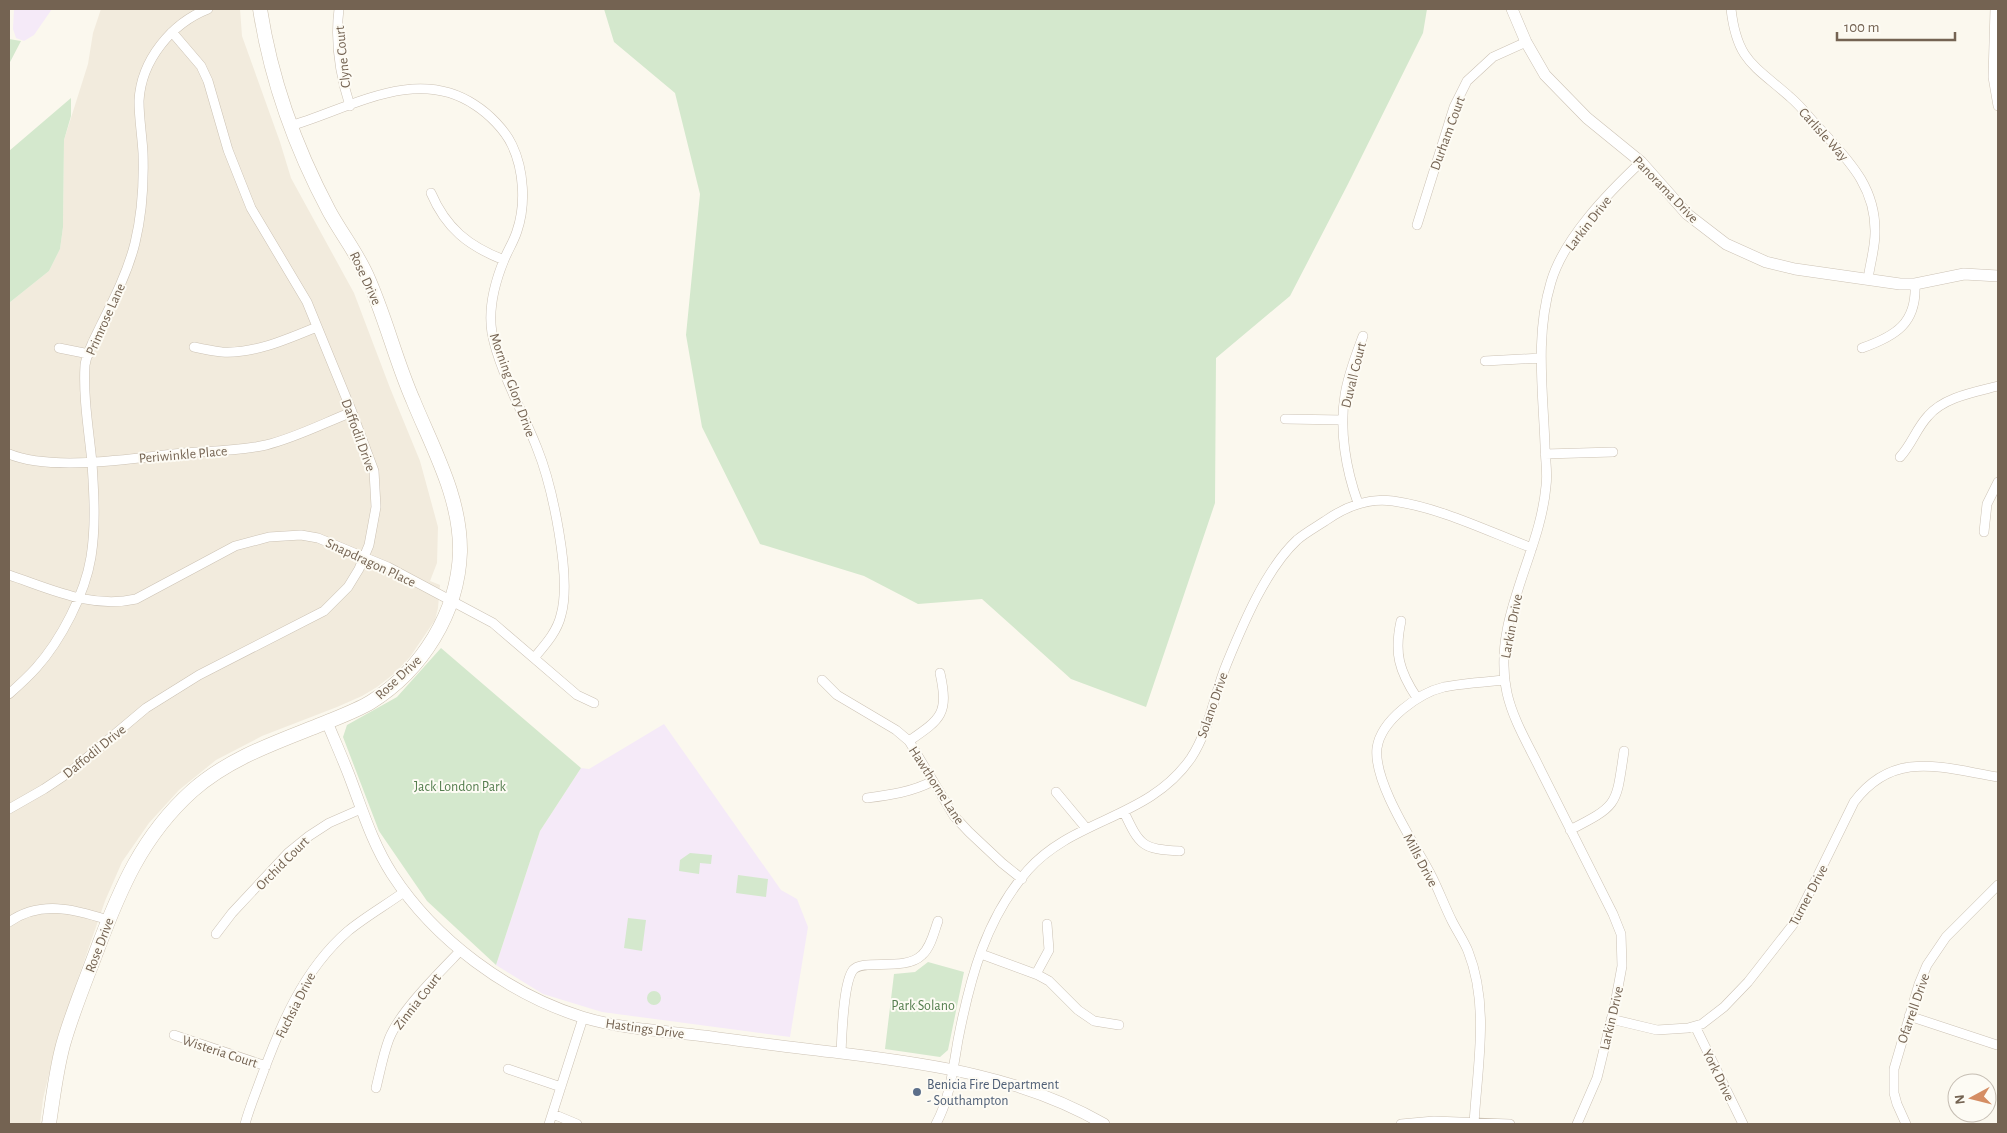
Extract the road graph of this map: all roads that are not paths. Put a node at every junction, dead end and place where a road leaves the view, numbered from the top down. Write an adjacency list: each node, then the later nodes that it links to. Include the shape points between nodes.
1 (208, 9): 7 (street, Primrose Lane, via 188,18)
2 (260, 9): 12 (main road, Rose Drive)
3 (339, 9): 10 (street, Clyne Court, via 338,50)
4 (1512, 9): 8 (street, Panorama Drive)
5 (1731, 9): 18 (street, Carlisle Way, via 1737,42 1744,55 1791,98 1850,161 1863,180 1871,204 1875,233)
6 (1995, 9): 9 (street, via 1993,77)
7 (172, 32): 20 (street, Daffodil Drive, via 201,66 251,208 294,279); 25 (street, Primrose Lane, via 149,64 139,98 143,153 141,210 135,243 128,268)
8 (1526, 42): 13 (street, Panorama Drive, via 1545,75 1564,95); 15 (street, Durham Court, via 1493,57 1467,81 1454,108)
9 (1996, 88): 11 (street)
10 (350, 106): 12 (street, Morning Glory Drive); 16 (street, Morning Glory Drive, via 394,90 442,91 476,105 496,123 512,144 522,182 517,230)
11 (1998, 106)
12 (290, 126): 44 (main road, Rose Drive, via 317,188 374,291 405,381 448,483 458,524 460,552)
13 (1641, 162): 18 (street, Panorama Drive, via 1687,214 1726,244 1795,269); 26 (street, Larkin Drive, via 1594,213 1560,260 1551,282)
14 (431, 193): 16 (street, via 448,224 461,236 488,254)
15 (1417, 224)
16 (504, 260): 46 (street, Morning Glory Drive, via 494,291 492,332 547,480 561,547 564,582 562,614 555,631)
17 (1998, 276): 19 (street, Panorama Drive, via 1964,274)
18 (1868, 279): 19 (street, Panorama Drive)
19 (1915, 284): 24 (street, via 1916,299 1911,312 1894,335)
20 (317, 327): 22 (street, via 284,340 238,351); 29 (street, Daffodil Drive)
21 (1363, 336): 31 (street, Duvall Court, via 1345,395)
22 (194, 347)
23 (59, 348): 25 (street)
24 (1862, 348)
25 (89, 354): 36 (street, Primrose Lane, via 84,390)
26 (1541, 358): 27 (street); 34 (street, Larkin Drive)
27 (1485, 361)
28 (1998, 386): 35 (street, via 1954,398 1929,414)
29 (352, 412): 36 (street, Periwinkle Place, via 265,445); 41 (street, Daffodil Drive, via 374,471 376,486 376,507)
30 (1286, 419): 31 (street)
31 (1343, 420): 38 (street, Duvall Court, via 1348,467)
32 (1612, 452): 34 (street)
33 (9, 454): 36 (street, Periwinkle Place, via 54,462)
34 (1545, 454): 40 (street, Larkin Drive, via 1546,484)
35 (1900, 457)
36 (92, 462): 43 (street, Primrose Lane, via 94,507 90,558)
37 (1998, 482): 39 (street, via 1987,504)
38 (1358, 503): 40 (street, Solano Drive, via 1391,500 1453,518); 62 (street, Solano Drive, via 1337,512 1298,540 1281,557 1236,642 1218,684 1206,730 1192,756 1167,785)
39 (1984, 532)
40 (1532, 548): 49 (street, Larkin Drive, via 1513,602 1504,652)
41 (365, 557): 43 (street, Snapdragon Place, via 318,538 269,537 235,546 136,599 109,603); 44 (street, Snapdragon Place); 60 (street, Daffodil Drive, via 348,587 324,611 234,655 184,684 146,708 71,771)
42 (9, 575): 43 (street, Snapdragon Place)
43 (78, 599): 50 (street, Primrose Lane, via 56,641 37,668)
44 (451, 601): 46 (street, Snapdragon Place, via 493,623); 53 (main road, Rose Drive, via 432,642 411,669 371,702)
45 (1401, 622): 51 (street, via 1397,640 1399,657 1404,678)
46 (534, 658): 52 (street, Snapdragon Place, via 577,695)
47 (940, 673): 54 (street, via 944,690 943,710 938,720)
48 (822, 680): 54 (street, Hawthorne Lane, via 836,695 896,730)
49 (1504, 680): 51 (street, Mills Drive, via 1444,688); 64 (street, Larkin Drive, via 1515,718)
50 (9, 694)
51 (1417, 698): 91 (street, Mills Drive, via 1389,723 1377,749 1379,767 1390,799 1468,951 1476,977 1480,1032)
52 (594, 703)
53 (327, 722): 61 (street, Hastings Drive); 69 (main road, Rose Drive, via 240,758 191,792 159,827 132,866)
54 (909, 742): 57 (street, Hawthorne Lane)
55 (1624, 751): 64 (street, via 1618,792 1613,802 1597,817)
56 (1998, 777): 81 (street, Turner Drive, via 1906,767 1883,774 1867,786 1854,802 1795,922 1742,988 1712,1017)
57 (933, 781): 59 (street, via 890,796); 66 (street, Hawthorne Lane, via 968,832)
58 (1056, 792): 63 (street)
59 (867, 798)
60 (9, 809)
61 (361, 809): 68 (street, Hastings Drive, via 379,852); 73 (street, Orchid Court, via 316,832 288,853)
62 (1124, 812): 63 (street, Solano Drive); 65 (street, via 1137,839 1146,846 1156,850)
63 (1086, 828): 66 (street, Solano Drive, via 1041,858)
64 (1570, 830): 79 (street, Larkin Drive, via 1620,934 1622,966)
65 (1180, 851)
66 (1022, 879): 75 (street, Solano Drive, via 990,927)
67 (1998, 886): 77 (street, Ofarrell Drive, via 1958,923 1936,951 1919,984)
68 (404, 892): 74 (street, Hastings Drive); 85 (street, Fuchsia Drive, via 348,931 314,967 302,985)
69 (108, 920): 71 (street, via 82,912 48,908 21,914); 92 (main road, Rose Drive, via 64,1043)
70 (938, 921): 84 (street, via 929,946 917,959 909,963 854,969 848,980)
71 (9, 922)
72 (1047, 924): 76 (street, via 1049,950)
73 (216, 934)
74 (461, 950): 78 (street, Hastings Drive, via 493,975 527,995); 89 (street, Zinnia Court, via 401,1018 389,1038)
75 (981, 954): 76 (street); 87 (street, Solano Drive, via 969,991)
76 (1036, 974): 80 (street, via 1049,981 1094,1021)
77 (1909, 1016): 83 (street); 102 (street, Ofarrell Drive, via 1894,1069 1894,1093)
78 (583, 1018): 84 (street, Hastings Drive); 88 (street)
79 (1611, 1019): 81 (street, Turner Drive, via 1657,1030); 100 (street, Larkin Drive, via 1597,1078)
80 (1120, 1025)
81 (1696, 1026): 101 (street, York Drive)
82 (174, 1036): 85 (street, Wisteria Court)
83 (1997, 1045)
84 (841, 1053): 87 (street, Hastings Drive)
85 (266, 1066): 93 (street, Fuchsia Drive)
86 (508, 1069): 88 (street)
87 (953, 1069): 96 (street, Solano Drive, via 948,1095); 97 (street, Hastings Drive, via 1030,1090 1076,1108)
88 (561, 1087): 90 (street)
89 (376, 1088)
90 (553, 1114): 94 (street); 95 (street)
91 (1474, 1123): 98 (street, via 1434,1121); 99 (street)
92 (49, 1124)
93 (246, 1124)
94 (549, 1124)
95 (577, 1124)
96 (936, 1124)
97 (1104, 1124)
98 (1401, 1124)
99 (1510, 1124)
100 (1577, 1124)
101 (1744, 1124)
102 (1906, 1124)

